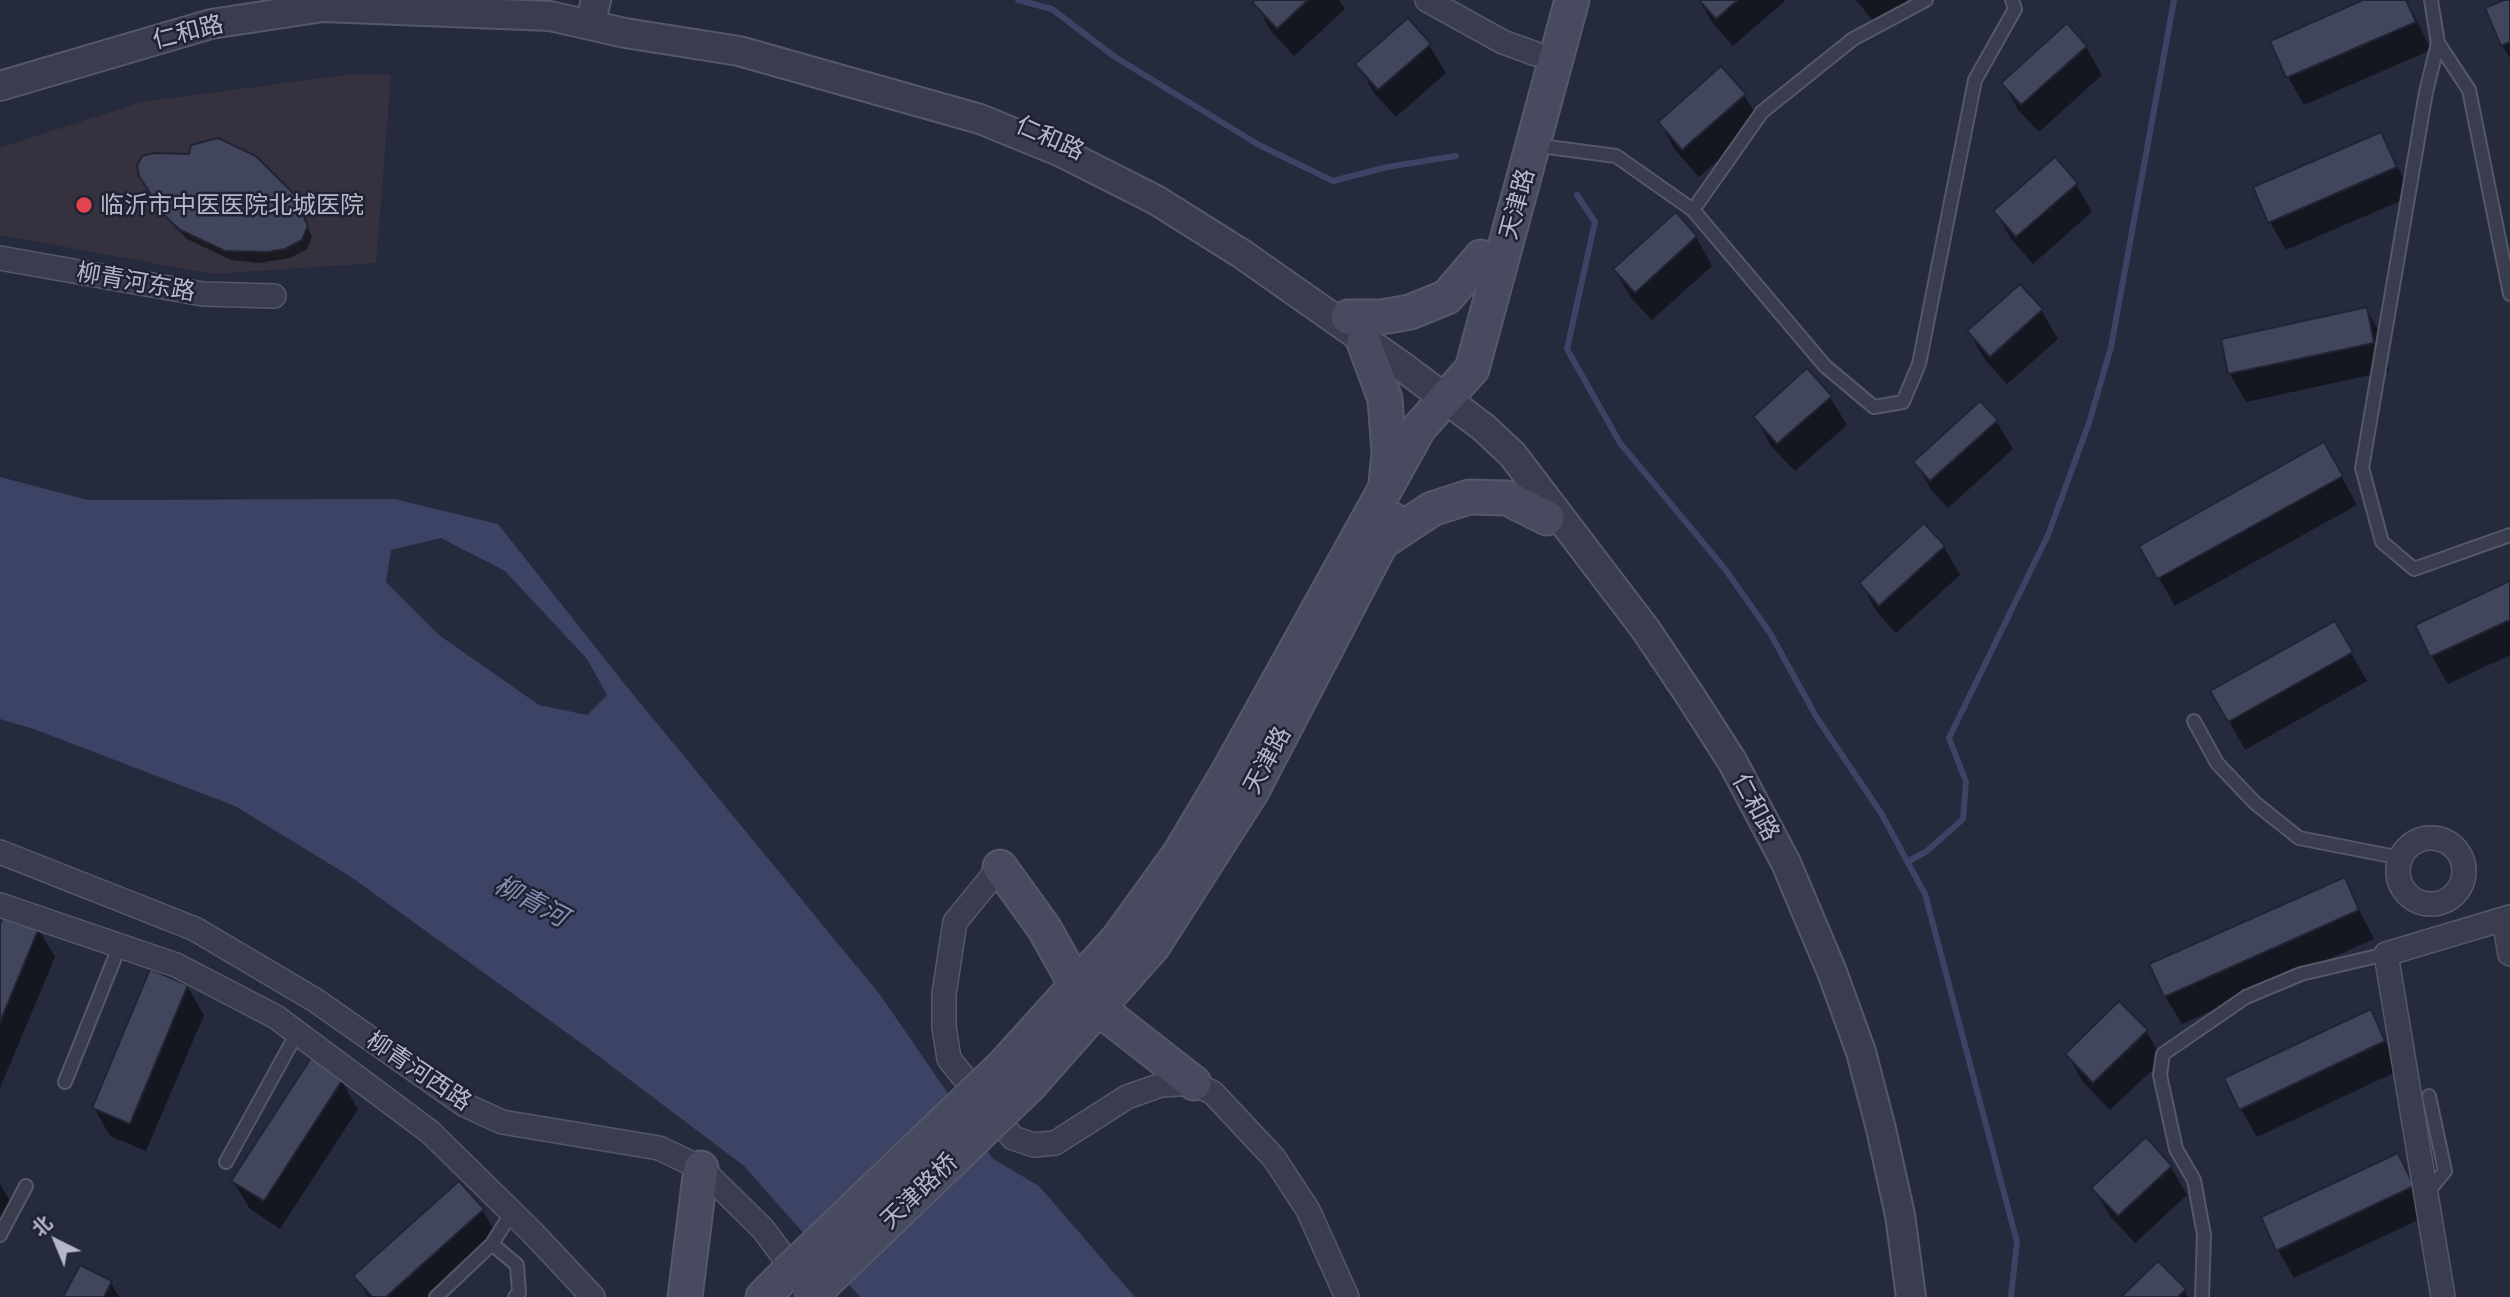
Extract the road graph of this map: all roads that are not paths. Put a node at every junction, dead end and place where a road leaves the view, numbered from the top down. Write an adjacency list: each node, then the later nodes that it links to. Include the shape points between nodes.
1 (1427, 0): 10 (street, via 1503,42)
2 (1551, 0): 10 (main road, 天津路)
3 (1572, 0): 13 (main road, 天津路)
4 (1926, 0): 14 (lane, via 1853,39 1762,112)
5 (2012, 0): 14 (lane, via 2015,9 1975,80 1919,363 1903,401 1874,407 1825,366)
6 (2431, 0): 9 (lane)
7 (514, 6): 8 (street, 仁和路, via 550,16); 11 (street, 仁和路, via 323,7 211,24)
8 (593, 13): 12 (street, 仁和路, via 324,17 213,34); 20 (street, 仁和路, via 741,41 984,110 1065,143 1161,190 1248,245)
9 (2438, 43): 15 (lane, via 2469,90); 24 (lane, via 2362,468 2382,542 2414,569)
10 (1536, 54): 16 (main road, 天津路)
11 (0, 86)
12 (0, 97)
13 (1533, 145): 14 (lane, via 1616,156); 21 (main road, 天津路, via 1472,369)
14 (1693, 210)
15 (2505, 242): 18 (lane)
16 (1481, 257): 20 (main road, via 1447,297); 21 (main road, 天津路)
17 (0, 258): 19 (street, 柳青河东路, via 203,294)
18 (2510, 294)
19 (274, 296)
20 (1356, 329): 21 (street, 仁和路, via 1408,358); 22 (main road, via 1385,399 1389,453)
21 (1444, 398): 22 (main road, 天津路, via 1419,428); 23 (street, 仁和路, via 1505,461); 25 (main road, 天津路, via 1435,442); 59 (street, 仁和路, via 1512,454 1646,630 1732,761 1786,863 1861,1052 1900,1215)
22 (1385, 488): 37 (main road, 天津路, via 1227,774 1180,853 1118,939)
23 (1548, 518): 25 (main road, via 1507,498 1469,497 1432,509); 58 (street, 仁和路, via 1682,702 1723,766 1776,868 1851,1055 1889,1217)
24 (2510, 535)
25 (1382, 542): 37 (main road, 天津路, via 1252,790 1153,946)
26 (2194, 721): 28 (lane, via 2217,763 2255,803 2299,838)
27 (0, 852): 45 (street, 柳青河西路, via 195,929 315,1000 465,1105 502,1122 659,1147)
28 (2401, 858): 30 (street, via 2400,881 2410,896 2433,904); 30 (street, via 2420,840 2432,838 2455,847 2464,868 2463,879)
29 (1000, 867): 37 (main road); 41 (street, via 956,922 944,994 944,1027 949,1059 1013,1138 1034,1145 1055,1143 1127,1097 1161,1085)
30 (2447, 900): 33 (street)
31 (0, 905): 34 (street)
32 (2507, 918): 33 (street); 36 (street)
33 (2457, 933): 35 (street)
34 (120, 945): 38 (street, via 176,965 276,1017); 40 (lane)
35 (2386, 954): 47 (street); 60 (lane, via 2301,974 2246,997 2163,1054 2160,1075 2176,1149 2194,1180 2204,1235)
36 (2510, 954)
37 (1087, 997): 39 (main road, 天津路); 41 (main road); 42 (main road, 天津路)
38 (297, 1033): 44 (lane); 48 (street, via 430,1132)
39 (1004, 1065): 51 (main road, 天津路桥, bridge)
40 (65, 1082)
41 (1194, 1083): 57 (street, via 1213,1093 1274,1158 1308,1210)
42 (1029, 1086): 51 (main road, 天津路桥, bridge)
43 (2430, 1096): 47 (lane, via 2445,1171)
44 (226, 1161)
45 (701, 1167): 51 (street, 柳青河西路, via 763,1229); 55 (main road)
46 (26, 1186): 49 (lane)
47 (2426, 1194): 61 (street)
48 (512, 1212): 50 (lane); 54 (street)
49 (0, 1235)
50 (492, 1244): 52 (lane); 53 (lane, via 517,1265 519,1293)
51 (803, 1289): 56 (main road)
52 (436, 1297)
53 (514, 1297)
54 (593, 1297)
55 (685, 1297)
56 (763, 1297)
57 (1348, 1297)
58 (1901, 1297)
59 (1911, 1297)
60 (2202, 1297)
61 (2443, 1297)

